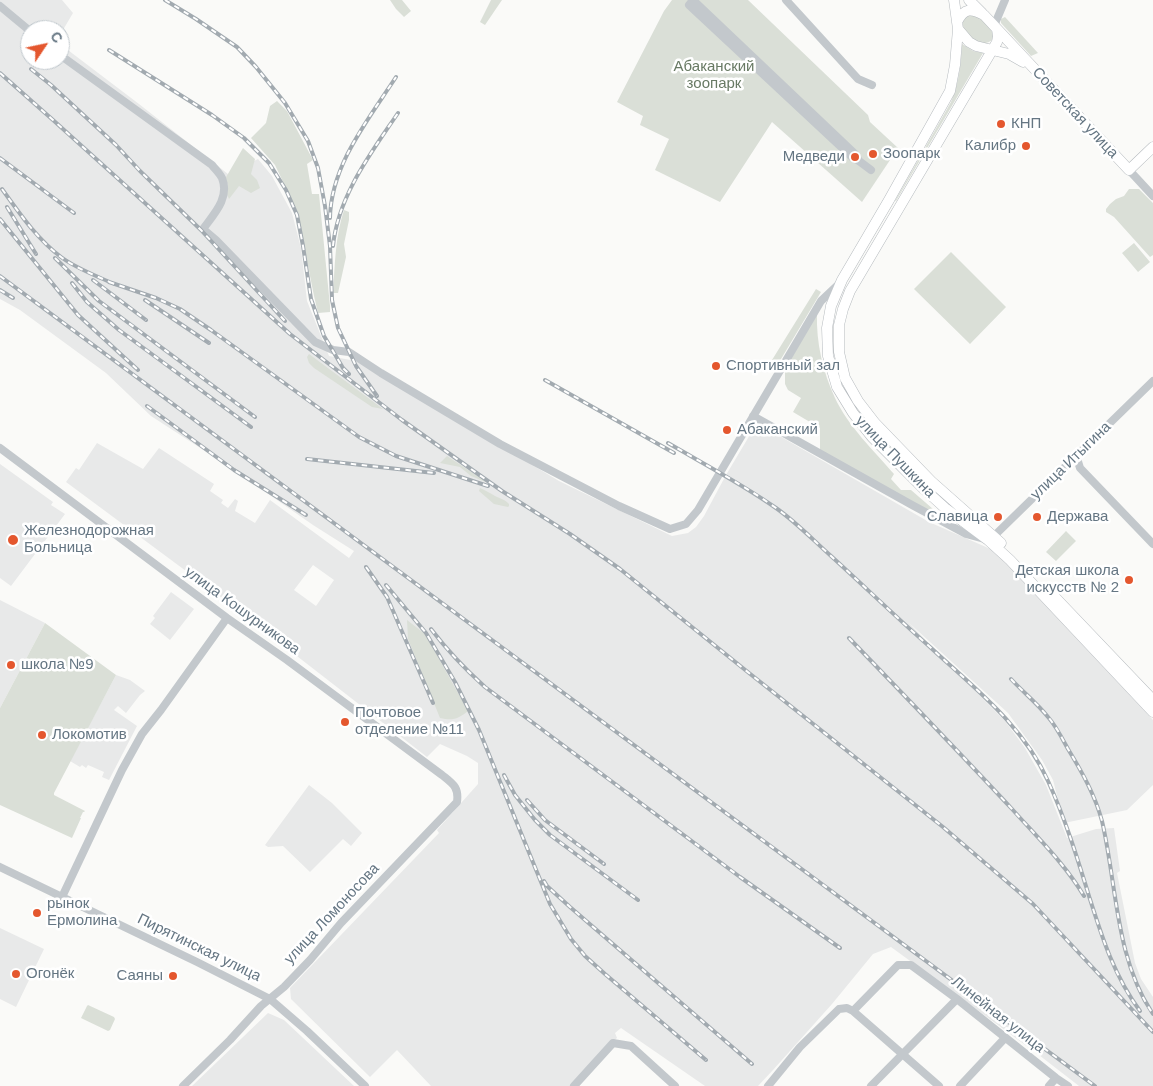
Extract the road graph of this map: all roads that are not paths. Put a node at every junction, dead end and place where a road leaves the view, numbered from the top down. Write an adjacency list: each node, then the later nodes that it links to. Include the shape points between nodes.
1 (786, 0): 15 (street, via 858,79)
2 (954, 0): 8 (main road, улица Пушкина)
3 (968, 0): 6 (main road)
4 (1005, 0): 9 (street)
5 (0, 6): 7 (street)
6 (984, 15): 8 (main road, via 966,11); 9 (main road)
7 (20, 23)
8 (958, 25): 10 (main road, via 969,42); 21 (main road, улица Пушкина, via 950,91)
9 (996, 27): 10 (main road, via 998,36); 13 (main road, Советская улица)
10 (993, 49): 11 (main road); 14 (main road, улица Пушкина)
11 (1009, 54): 13 (main road); 14 (main road, via 991,60)
12 (70, 62): 23 (street, via 212,165 222,178 225,191 221,205 203,229 315,342 333,350 349,352 492,439 619,506 670,529 686,524 698,510)
13 (1041, 77): 19 (main road, Советская улица)
14 (973, 83): 26 (main road, улица Пушкина, via 850,291 839,325 839,352 846,378 875,423)
15 (872, 86)
16 (1153, 147): 19 (main road)
17 (859, 161): 17 (street, via 855,154 693,0 689,5); 18 (street)
18 (871, 170)
19 (1129, 170): 20 (street, Советская улица)
20 (1153, 196)
21 (842, 280): 23 (street, via 821,301); 26 (main road, улица Пушкина, via 831,306 827,328 828,356 837,387 853,413 889,454 945,508)
22 (1153, 381): 25 (street, улица Итыгина)
23 (754, 416): 26 (street, via 966,534)
24 (0, 448): 28 (street, улица Кошурникова)
25 (1076, 455): 26 (street, улица Итыгина); 27 (street, via 1080,468)
26 (991, 538): 29 (main road, улица Пушкина, via 1041,582); 30 (main road, улица Пушкина)
27 (1153, 544)
28 (227, 618): 31 (street, улица Кошурникова, via 442,775 454,785); 33 (street, via 142,734)
29 (1153, 700)
30 (1153, 712)
31 (458, 802): 34 (street, улица Ломоносова, via 310,960)
32 (0, 867): 33 (street, Пирятинская улица)
33 (62, 897): 34 (street, Пирятинская улица)
34 (270, 998): 40 (street, улица Ломоносова); 41 (street, Пирятинская улица)
35 (957, 999): 36 (street, Линейная улица, via 911,965 898,965); 37 (street, Линейная улица); 38 (street)
36 (854, 1011): 38 (street); 44 (street, via 839,1009 800,1047)
37 (1005, 1038): 39 (street, Линейная улица); 47 (street)
38 (903, 1054): 45 (street); 46 (street)
39 (1056, 1078): 48 (street); 49 (street, Линейная улица)
40 (183, 1086)
41 (365, 1086)
42 (574, 1086): 43 (street, via 613,1043 631,1046)
43 (675, 1086)
44 (768, 1086)
45 (871, 1086)
46 (939, 1086)
47 (960, 1086)
48 (1048, 1086)
49 (1068, 1086)

